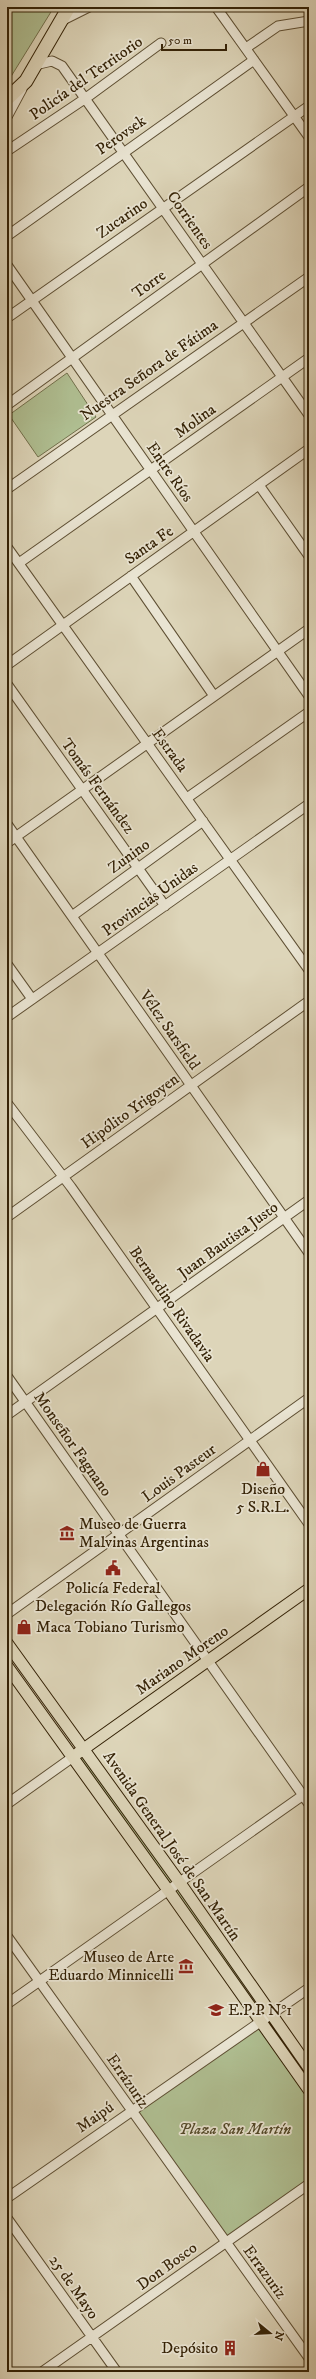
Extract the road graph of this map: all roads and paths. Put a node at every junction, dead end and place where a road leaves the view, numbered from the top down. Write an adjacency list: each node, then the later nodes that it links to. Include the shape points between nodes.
1 (69, 7): 4 (highway)
2 (89, 7): 4 (street)
3 (216, 7): 7 (street)
4 (61, 21): 9 (highway)
5 (309, 21): 7 (street, via 278,26)
6 (161, 43): 12 (street, Policía del Territorio)
7 (246, 48): 8 (street)
8 (254, 60): 14 (street); 18 (street, Perovsek)
9 (36, 65): 10 (highway); 12 (street, Corrientes, via 46,62 58,63)
10 (26, 81): 11 (highway); 15 (street)
11 (10, 95)
12 (86, 98): 17 (street, Policía del Territorio); 18 (street, Corrientes)
13 (309, 106): 14 (street, Zucarino)
14 (294, 115): 16 (street); 20 (street, Zucarino)
15 (7, 117)
16 (309, 137)
17 (7, 151)
18 (123, 152): 20 (street, Corrientes); 21 (street, Perovsek)
19 (309, 187): 22 (street, Torre)
20 (162, 208): 22 (street, Corrientes); 25 (street, Zucarino)
21 (7, 236)
22 (202, 264): 27 (street, Corrientes); 28 (street, Torre)
23 (7, 265): 25 (street, Entre Ríos)
24 (309, 277): 27 (street, Nuestra Señora de Fátima)
25 (31, 300): 26 (street, Zucarino); 28 (street, Entre Ríos)
26 (7, 318)
27 (243, 322): 30 (street, Corrientes); 32 (street, Nuestra Señora de Fátima)
28 (72, 358): 31 (street, Torre); 32 (street, Entre Ríos)
29 (309, 358): 30 (street, Molina)
30 (282, 378): 33 (street, Corrientes); 35 (street, Molina)
31 (7, 405)
32 (111, 415): 35 (street, Entre Ríos); 37 (street, Nuestra Señora de Fátima)
33 (309, 415)
34 (309, 449): 36 (street, Santa Fe)
35 (152, 471): 38 (street, Entre Ríos); 41 (street, Molina)
36 (259, 485): 38 (street, Santa Fe); 40 (street)
37 (7, 489)
38 (194, 532): 42 (street, Santa Fe); 45 (street, Entre Ríos)
39 (7, 547): 41 (street, Estrada)
40 (309, 556)
41 (19, 563): 43 (street, Estrada)
42 (131, 576): 43 (street, Santa Fe); 48 (street)
43 (63, 625): 46 (street, Santa Fe); 51 (street, Estrada)
44 (309, 629): 45 (street)
45 (278, 651): 48 (street); 49 (street, Entre Ríos)
46 (7, 665)
47 (7, 684): 52 (street, Tomás Fernández)
48 (214, 696): 51 (street)
49 (309, 696)
50 (309, 712): 53 (street)
51 (147, 743): 52 (street); 53 (street, Estrada)
52 (82, 790): 57 (street); 60 (street, Tomás Fernández)
53 (186, 798): 55 (street, Estrada)
54 (309, 804): 59 (street, Provincias Unidas)
55 (203, 821): 59 (street, Estrada); 60 (street, Zunino)
56 (7, 824): 57 (street, Vélez Sarsfield)
57 (16, 837): 58 (street); 62 (street, Vélez Sarsfield)
58 (7, 843)
59 (230, 859): 61 (street, Provincias Unidas); 65 (street, Estrada)
60 (138, 868): 61 (street, Tomás Fernández); 62 (street, Zunino)
61 (165, 906): 63 (street, Provincias Unidas)
62 (72, 916): 63 (street, Vélez Sarsfield)
63 (98, 954): 66 (street, Provincias Unidas); 69 (street, Vélez Sarsfield)
64 (7, 964): 66 (street)
65 (309, 970)
66 (32, 999): 68 (street, Provincias Unidas)
67 (309, 1001): 69 (street, Hipólito Yrigoyen)
68 (7, 1018)
69 (191, 1086): 72 (street, Hipólito Yrigoyen); 75 (street, Vélez Sarsfield)
70 (7, 1102): 71 (street, Bernardino Rivadavia)
71 (11, 1116): 72 (street, Bernardino Rivadavia)
72 (63, 1178): 74 (street, Hipólito Yrigoyen); 77 (street, Bernardino Rivadavia)
73 (309, 1200): 75 (street, Juan Bautista Justo)
74 (7, 1217)
75 (284, 1218): 76 (street, Vélez Sarsfield); 77 (street, Juan Bautista Justo)
76 (309, 1253)
77 (158, 1310): 80 (street, Juan Bautista Justo); 82 (street, Bernardino Rivadavia)
78 (7, 1376): 80 (street, Monseñor Fagnano)
79 (309, 1398): 82 (street, Louis Pasteur)
80 (26, 1402): 81 (street, Juan Bautista Justo); 84 (street, Monseñor Fagnano)
81 (7, 1415)
82 (250, 1441): 83 (street, Bernardino Rivadavia); 84 (street, Louis Pasteur)
83 (309, 1524)
84 (119, 1535): 86 (street, Louis Pasteur); 88 (street, Monseñor Fagnano)
85 (309, 1589): 88 (main road, Mariano Moreno)
86 (7, 1614)
87 (7, 1643): 90 (main road, Avenida General José de San Martín)
88 (208, 1661): 90 (main road, Mariano Moreno); 92 (street, Monseñor Fagnano)
89 (7, 1666): 91 (main road, Avenida General José de San Martín)
90 (84, 1749): 91 (main road, Mariano Moreno); 95 (main road, Avenida General José de San Martín)
91 (73, 1757): 93 (street); 96 (main road, Avenida General José de San Martín)
92 (306, 1793): 94 (street, Monseñor Fagnano); 95 (street)
93 (7, 1804)
94 (309, 1804)
95 (180, 1882): 96 (street); 101 (main road, Avenida General José de San Martín)
96 (168, 1890): 98 (street); 102 (main road, Avenida General José de San Martín)
97 (7, 1936): 98 (street, Errázuriz)
98 (40, 1981): 100 (street); 105 (street, Errázuriz)
99 (309, 1988): 101 (street, Maipú)
100 (7, 2004)
101 (271, 2016): 102 (street, Maipú); 103 (main road, Avenida General José de San Martín)
102 (261, 2022): 104 (main road, Avenida General José de San Martín); 105 (street, Maipú)
103 (309, 2068)
104 (309, 2090)
105 (131, 2111): 107 (street, Maipú); 109 (street, Errázuriz)
106 (309, 2184): 109 (street, Don Bosco)
107 (7, 2198)
108 (7, 2218): 110 (street, 25 de Mayo)
109 (225, 2242): 110 (street, Don Bosco); 111 (street, Errazuriz)
110 (92, 2338): 112 (street, Don Bosco); 113 (street, 25 de Mayo)
111 (309, 2358)
112 (42, 2372)
113 (117, 2372)

